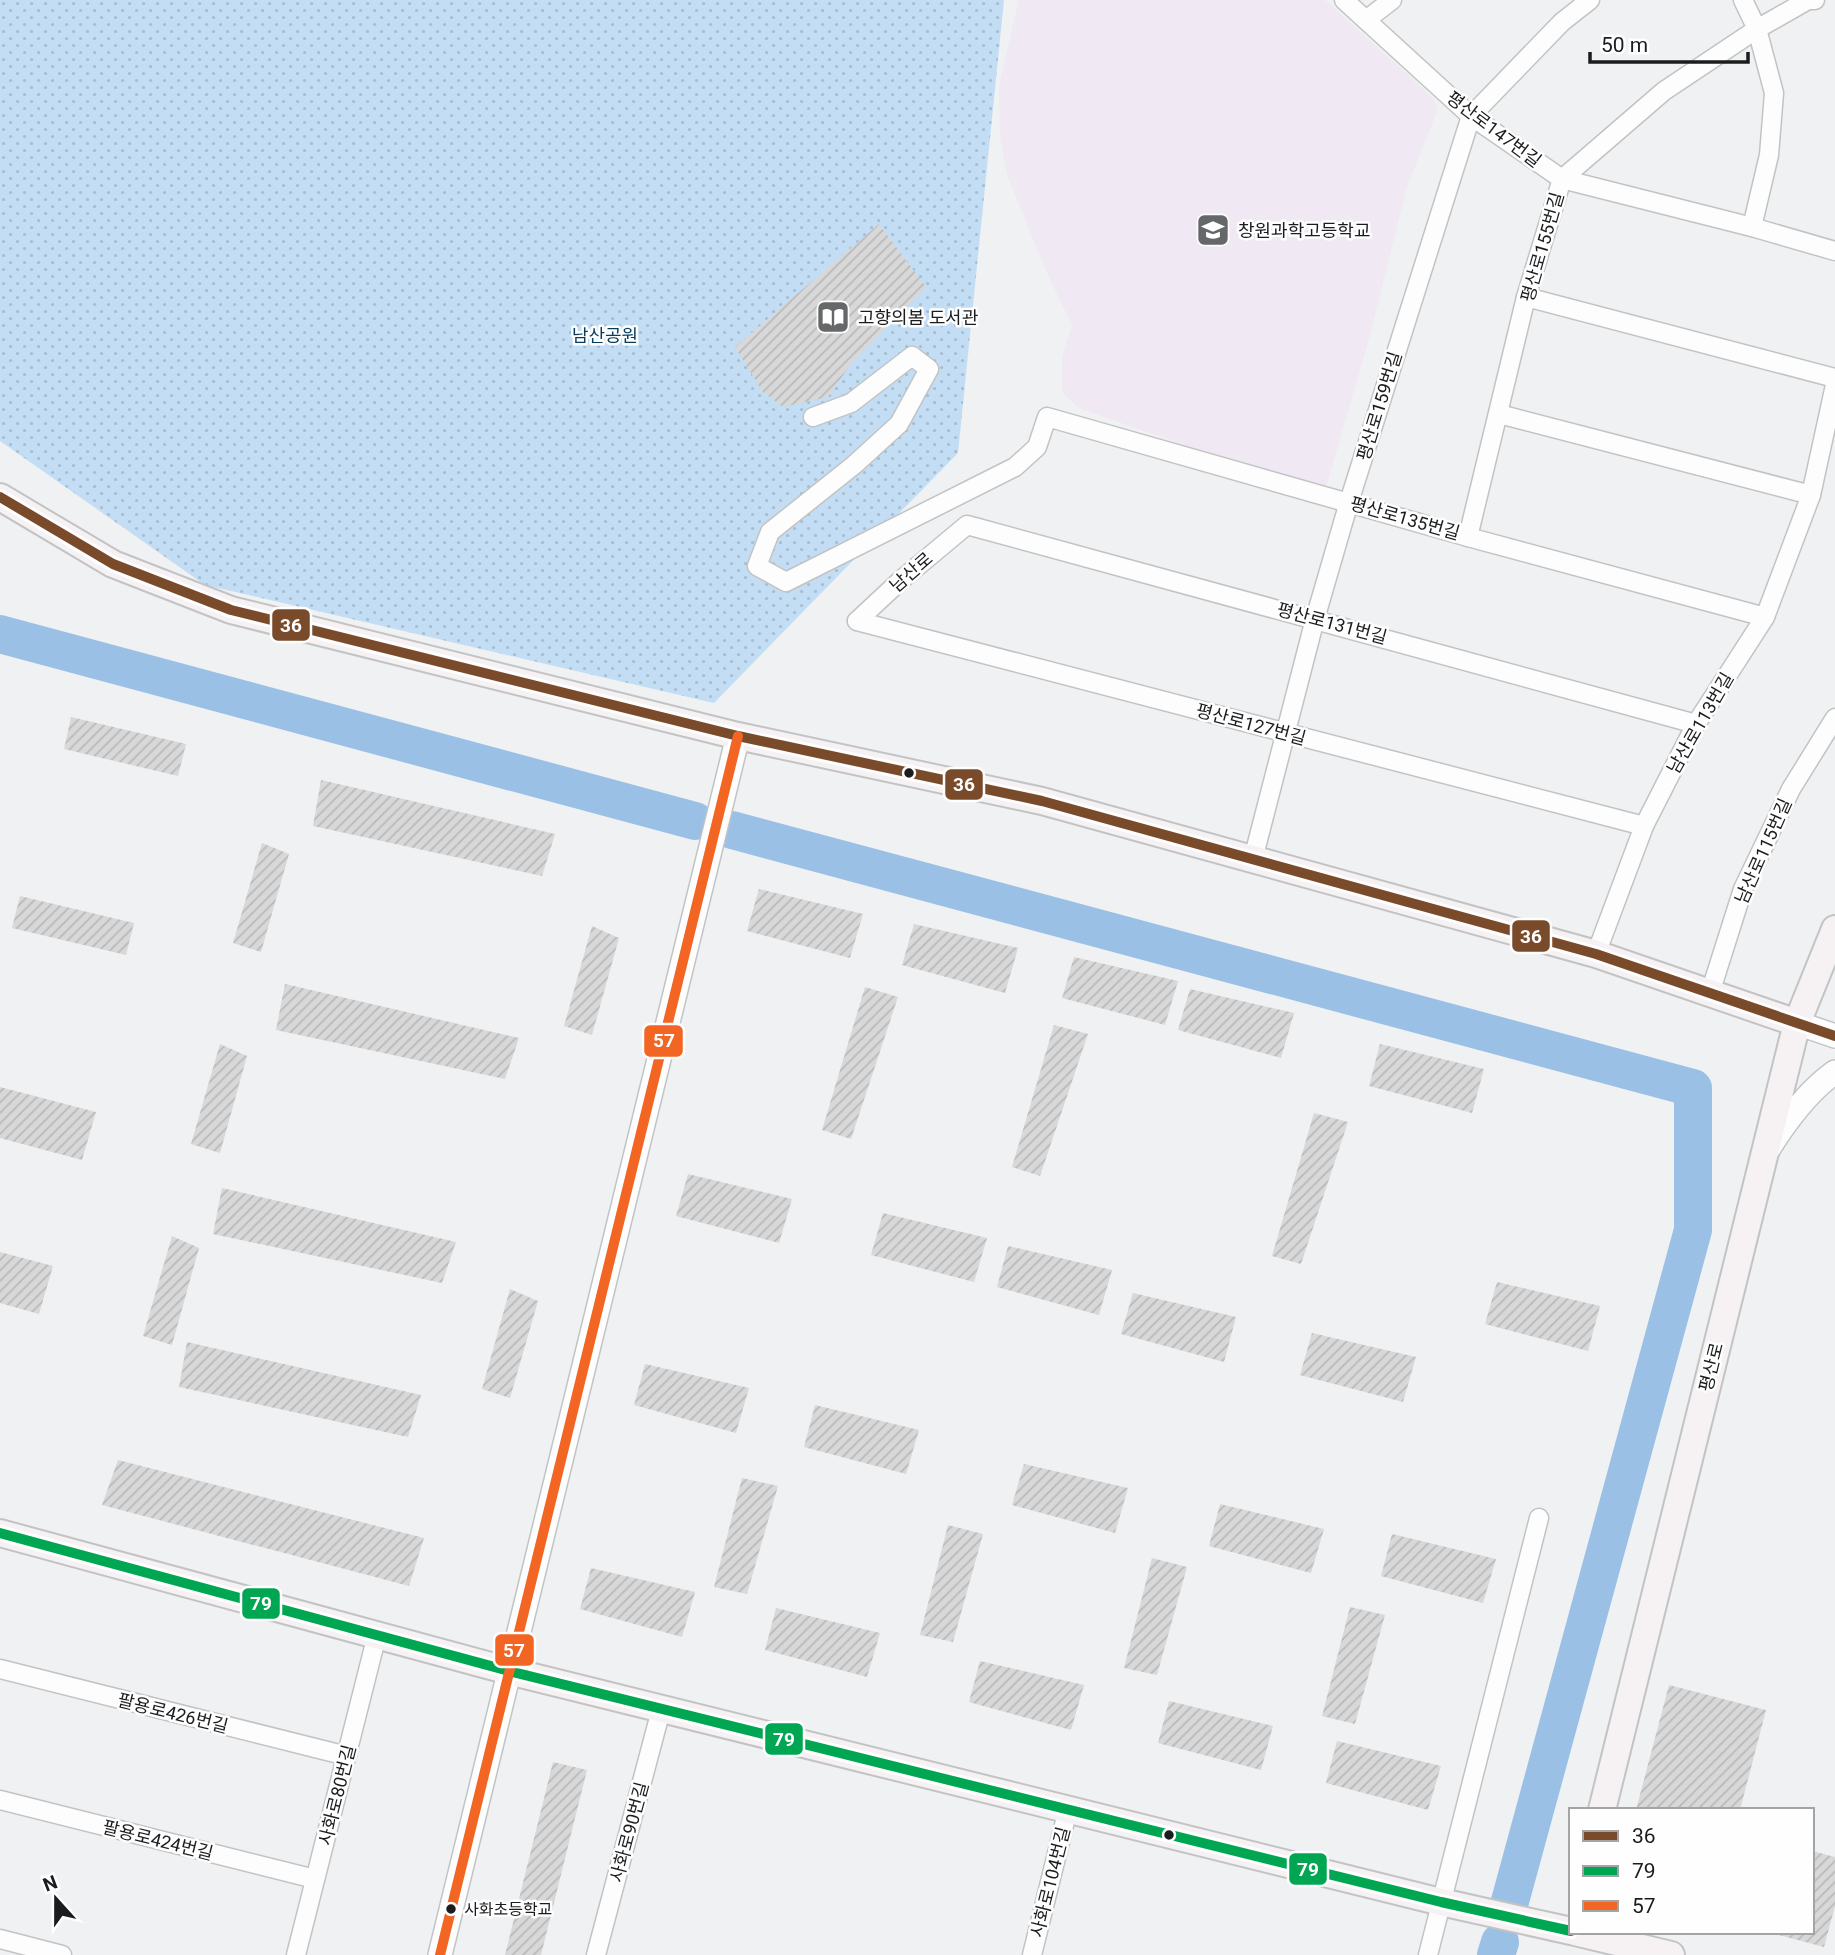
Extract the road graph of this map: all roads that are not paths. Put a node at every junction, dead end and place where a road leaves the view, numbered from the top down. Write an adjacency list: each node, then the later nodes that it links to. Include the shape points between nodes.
1 (1344, 0): 6 (street, 평산로147번길)
2 (1392, 0): 6 (street)
3 (1590, 0): 8 (street, 평산로159번길, via 1562,22)
4 (1743, 0): 7 (street)
5 (1815, 0): 7 (street, 평산로155번길)
6 (1366, 20): 8 (street, 평산로147번길)
7 (1757, 29): 9 (street, 평산로155번길, via 1664,91); 10 (street, via 1774,93 1769,155)
8 (1471, 116): 9 (street, 평산로147번길); 19 (street, 평산로159번길)
9 (1562, 179): 10 (street, 평산로147번길); 12 (street, 평산로155번길)
10 (1752, 227): 11 (street, 평산로147번길)
11 (1835, 251)
12 (1526, 298): 13 (street); 15 (street, 평산로155번길)
13 (1835, 378)
14 (1835, 385): 17 (street, 남산로113번길)
15 (1499, 414): 17 (street); 21 (street, 평산로155번길)
16 (813, 417): 19 (street, 평산로135번길, via 851,403 912,356 929,369 899,424 769,532 757,566 786,582 1015,467 1037,447 1047,417)
17 (1811, 495): 22 (street, 남산로113번길)
18 (0, 497): 28 (main road, via 113,564 231,610)
19 (1349, 502): 21 (street, 평산로135번길); 23 (street, 평산로159번길)
20 (967, 525): 23 (street, 평산로131번길); 24 (street, 남산로)
21 (1468, 537): 22 (street, 평산로135번길)
22 (1765, 617): 26 (street, 남산로113번길)
23 (1315, 619): 26 (street, 평산로131번길); 27 (street, 평산로159번길)
24 (857, 621): 27 (street, 평산로127번길)
25 (1835, 718): 33 (street, 남산로115번길, via 1791,789 1743,889)
26 (1696, 724): 29 (street, 남산로113번길)
27 (1286, 733): 29 (street, 평산로127번길); 30 (street, 평산로159번길)
28 (737, 736): 30 (main road, via 1042,801); 43 (street)
29 (1644, 826): 32 (street, 남산로113번길)
30 (1253, 859): 32 (main road)
31 (1835, 929): 35 (main road, 평산로)
32 (1596, 954): 33 (main road)
33 (1710, 993): 35 (main road)
34 (1835, 1020): 35 (street)
35 (1797, 1023): 36 (street); 38 (main road, 평산로)
36 (1835, 1036)
37 (1835, 1072): 38 (street, via 1781,1129)
38 (1762, 1160): 47 (main road, 평산로)
39 (1539, 1518): 50 (street)
40 (1, 1536): 41 (main road)
41 (377, 1635): 43 (main road); 45 (street, 사화로80번길)
42 (0, 1669): 45 (street, 팔용로426번길)
43 (509, 1671): 44 (main road); 57 (street)
44 (661, 1710): 48 (main road); 58 (street, 사화로90번길)
45 (346, 1756): 49 (street, 사화로80번길)
46 (0, 1800): 49 (street, 팔용로424번길)
47 (1602, 1808)
48 (1068, 1809): 50 (main road); 59 (street, 사화로104번길)
49 (315, 1880): 56 (street, 사화로80번길)
50 (1441, 1902): 51 (main road); 60 (street)
51 (1569, 1931)
52 (1572, 1934): 61 (main road)
53 (1582, 1934): 62 (main road)
54 (0, 1939): 55 (street)
55 (62, 1955)
56 (296, 1955)
57 (440, 1955)
58 (596, 1955)
59 (1032, 1955)
60 (1427, 1955)
61 (1566, 1955)
62 (1671, 1955)

